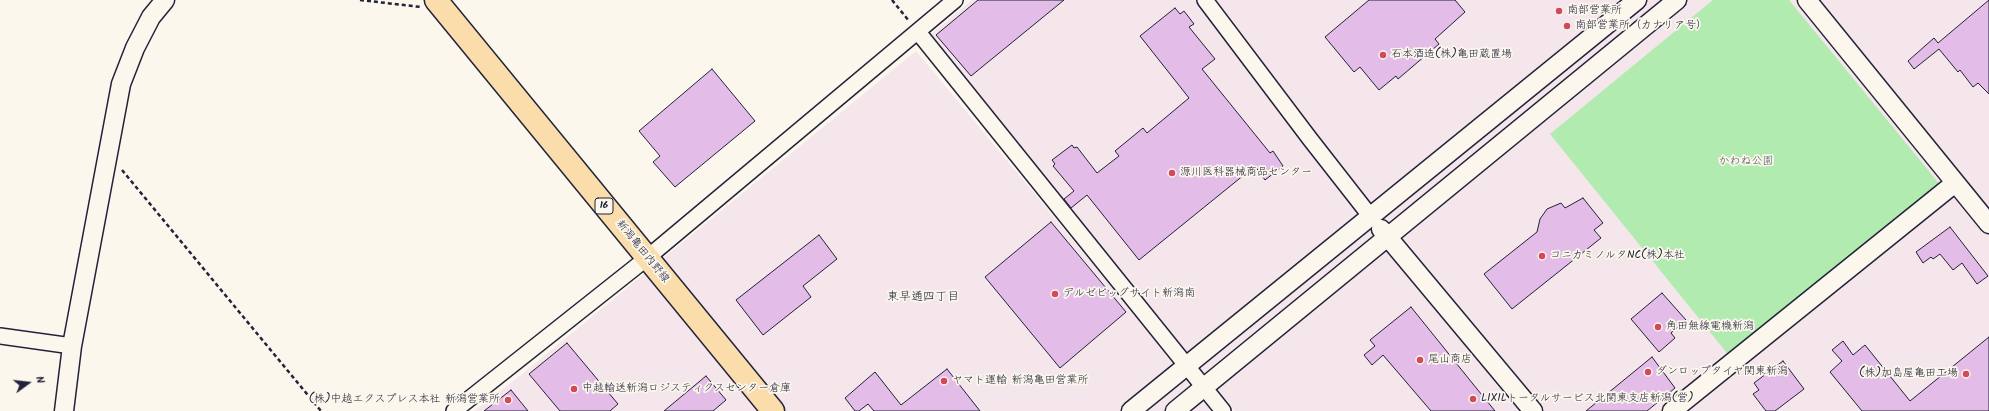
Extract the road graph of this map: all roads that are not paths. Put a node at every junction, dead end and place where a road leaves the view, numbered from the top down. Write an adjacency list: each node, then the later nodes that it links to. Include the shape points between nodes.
1 (165, 0): 15 (street, via 151,16 121,84)
2 (436, 0): 13 (main road, 新潟亀田内野線 / 16)
3 (955, 0): 8 (street)
4 (1205, 0): 10 (street)
5 (1637, 0): 10 (street)
6 (1677, 0): 12 (street)
7 (1807, 0): 9 (street)
8 (918, 32): 13 (street); 16 (street)
9 (1955, 183): 11 (street); 25 (street)
10 (1371, 217): 12 (street); 16 (street)
11 (1989, 224)
12 (1387, 238): 17 (street); 24 (street)
13 (647, 258): 19 (street); 20 (main road, 新潟亀田内野線 / 16)
14 (0, 336): 15 (street)
15 (72, 346): 18 (street)
16 (1185, 366): 17 (street); 21 (street)
17 (1203, 388): 22 (street); 23 (street)
18 (64, 411)
19 (454, 411)
20 (773, 411)
21 (1131, 411)
22 (1175, 411)
23 (1223, 411)
24 (1533, 411)
25 (1672, 411)

